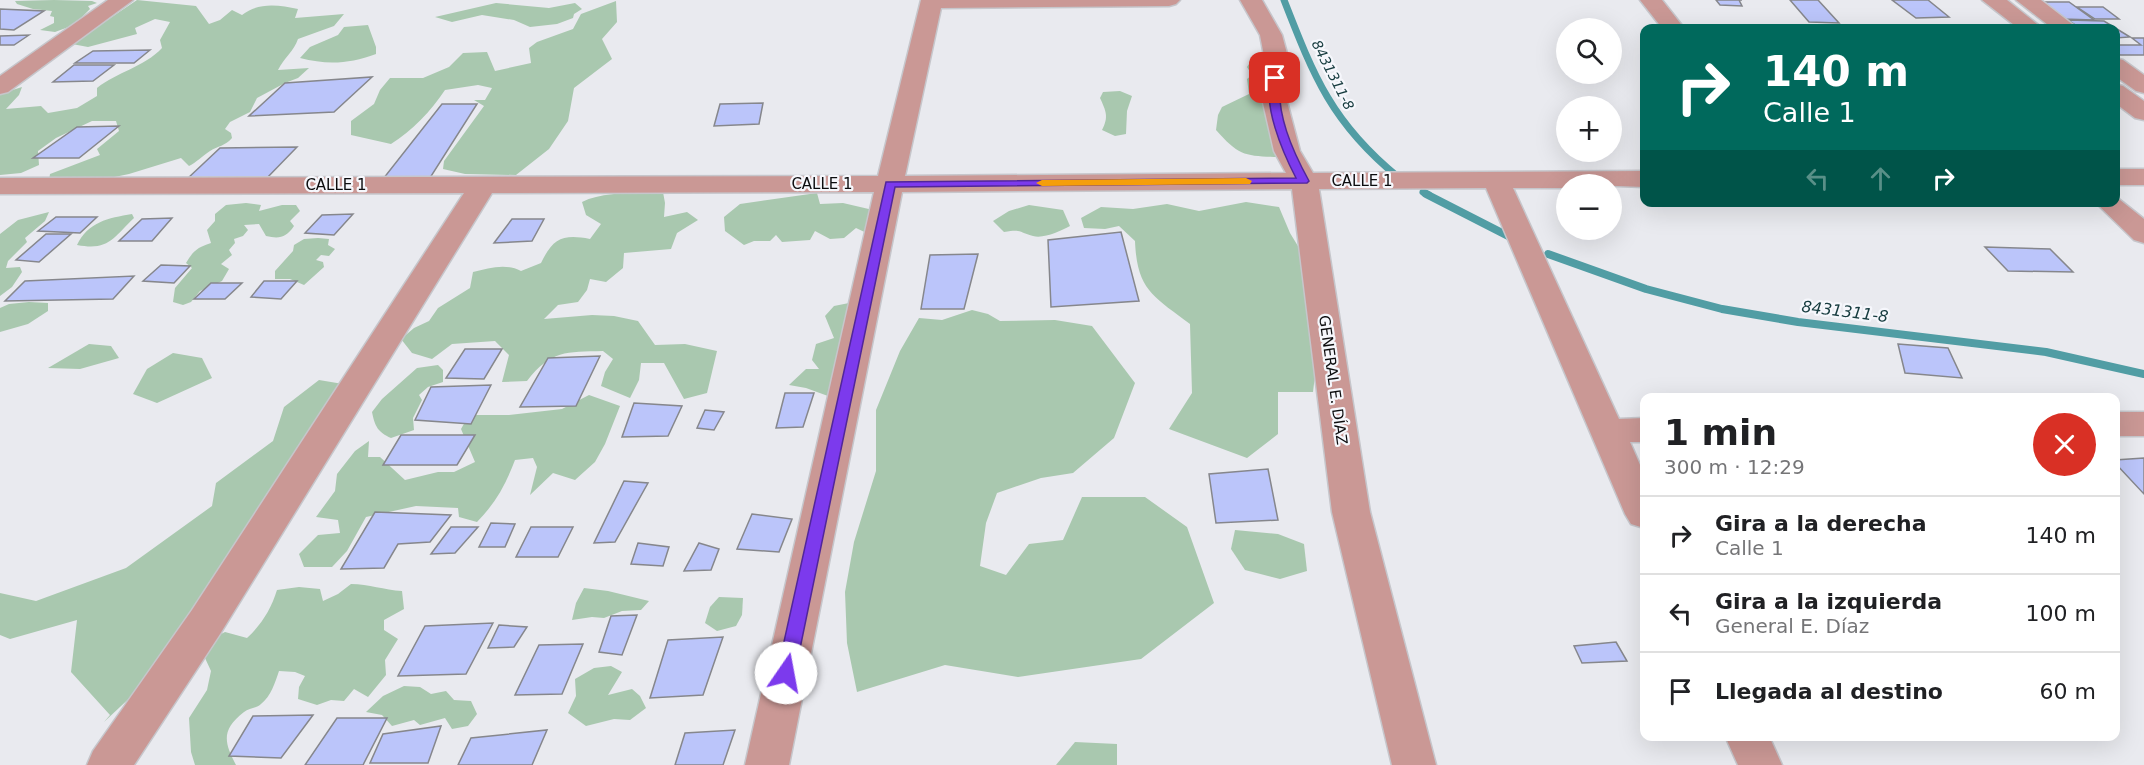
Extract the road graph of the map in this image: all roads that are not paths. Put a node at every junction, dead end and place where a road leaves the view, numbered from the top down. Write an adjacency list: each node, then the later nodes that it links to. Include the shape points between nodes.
1 (122, 0): 13 (street)
2 (1169, 0): 7 (street)
3 (1251, 0): 20 (street, GENERAL E. DÍAZ, via 1271,35 1277,61 1273,94 1287,151)
4 (1651, 0): 8 (street)
5 (1993, 0): 9 (street)
6 (2027, 0): 10 (street)
7 (932, 1): 21 (street)
8 (1670, 24)
9 (2026, 24)
10 (2060, 24)
11 (2120, 69): 12 (street)
12 (2144, 86)
13 (0, 87)
14 (2120, 95): 15 (street)
15 (2144, 113)
16 (2120, 177): 17 (street)
17 (2144, 177)
18 (1640, 179): 19 (street, CALLE 1)
19 (1496, 180): 20 (street, CALLE 1); 29 (street)
20 (1304, 181): 21 (street, CALLE 1); 34 (street, GENERAL E. DÍAZ, via 1351,512)
21 (890, 184): 22 (street, CALLE 1); 33 (street)
22 (483, 185): 23 (street, CALLE 1); 32 (street, via 212,612)
23 (0, 186)
24 (2114, 207): 25 (street)
25 (2144, 234)
26 (2120, 424): 27 (street)
27 (2144, 424)
28 (1640, 430): 29 (street)
29 (1607, 431): 30 (street)
30 (1640, 505)
31 (1749, 741): 35 (street)
32 (109, 765)
33 (767, 765)
34 (1414, 765)
35 (1760, 765)

